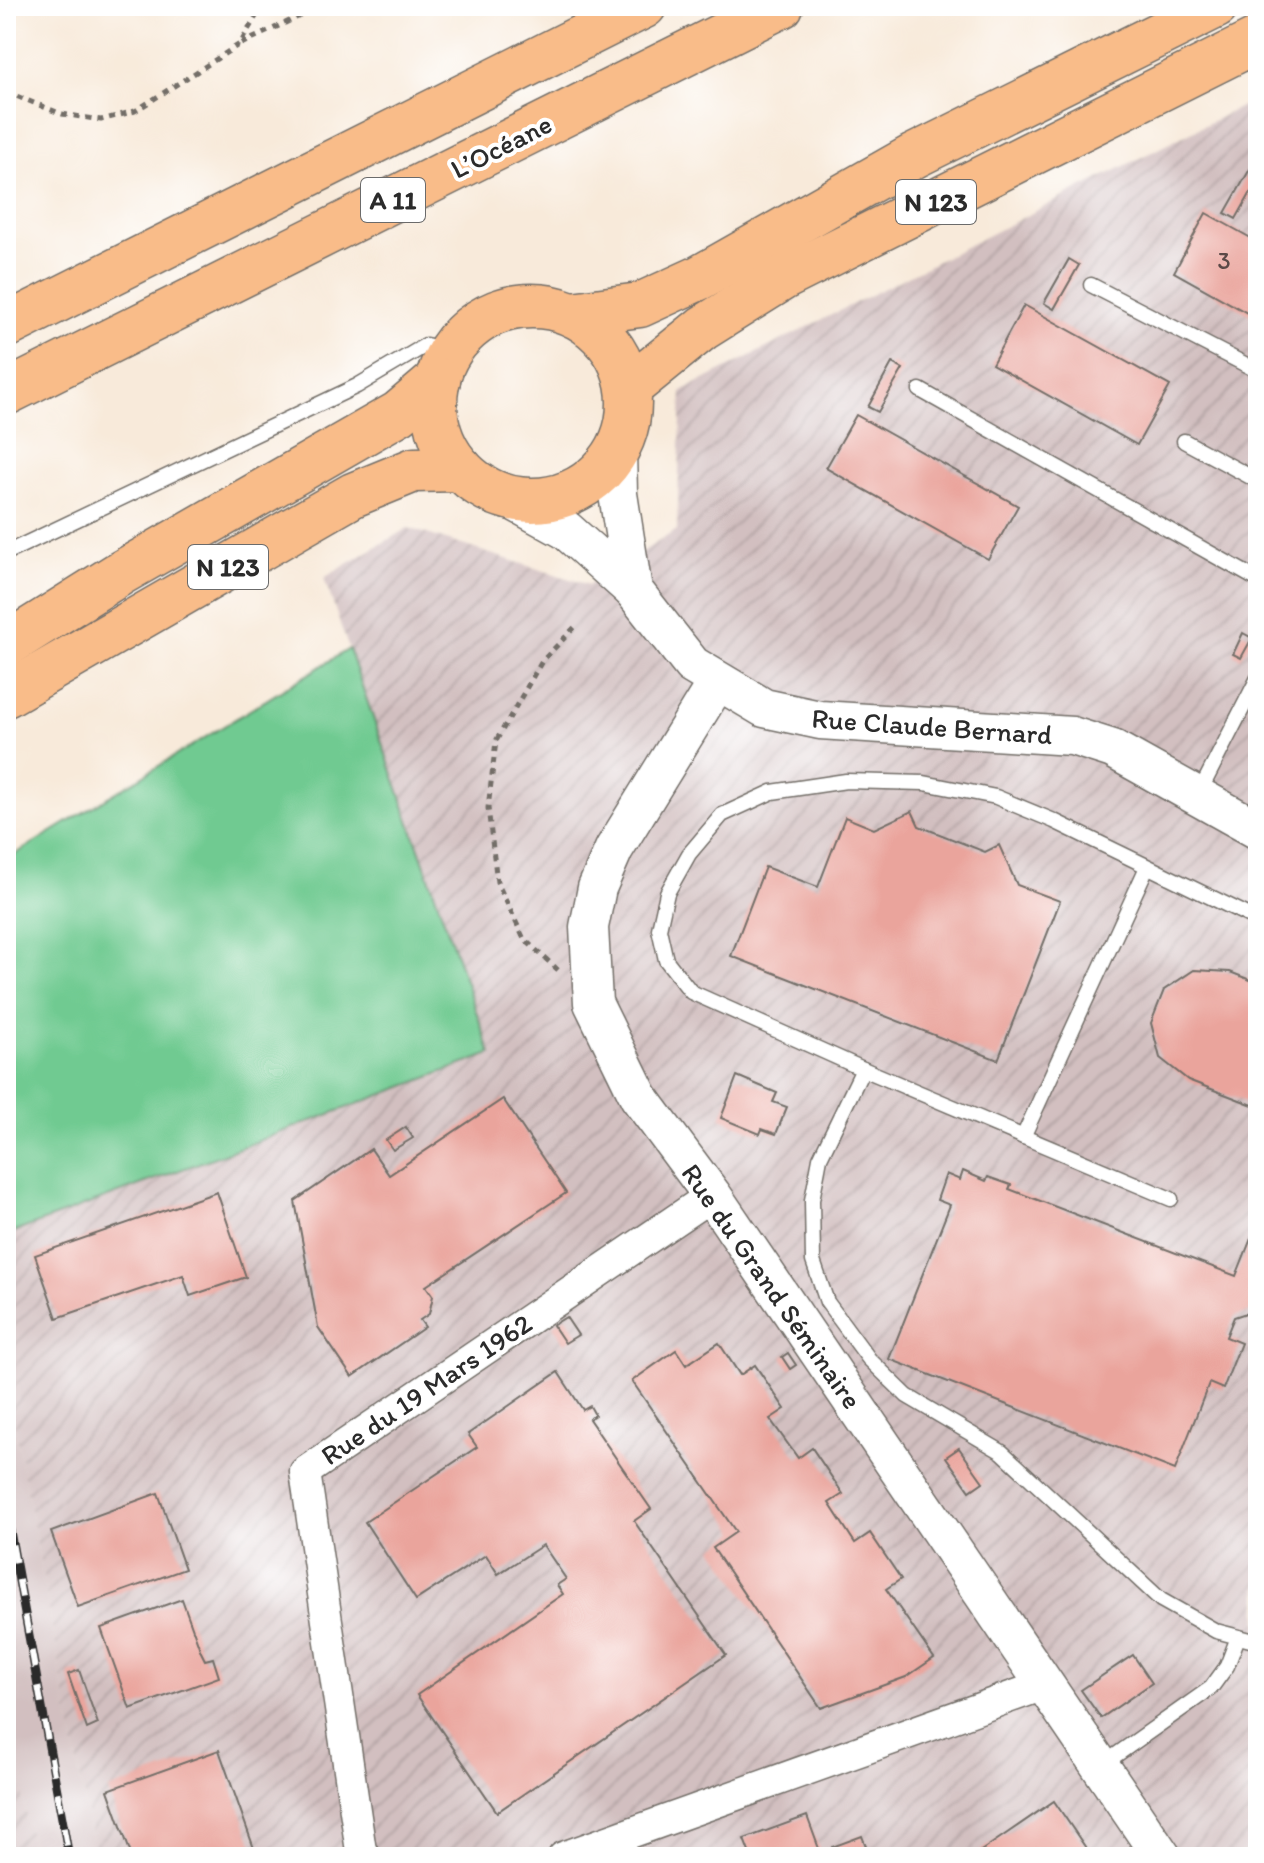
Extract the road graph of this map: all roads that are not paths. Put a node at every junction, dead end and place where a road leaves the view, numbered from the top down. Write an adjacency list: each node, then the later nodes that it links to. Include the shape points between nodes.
1 (644, 6): 7 (main road, A 11)
2 (781, 6): 12 (main road, L’Océane / A 11)
3 (1216, 6): 6 (main road, N 123, via 914,156 699,278 640,305)
4 (1258, 40): 10 (main road, N 123, via 783,278 703,328)
5 (1091, 285): 9 (lane)
6 (572, 314): 8 (main road, N 123, via 541,306 509,308 480,320 456,341); 10 (main road, N 123, via 599,332 618,358)
7 (6, 326)
8 (444, 365): 15 (main road, N 123, via 434,401 439,433); 18 (lane, via 426,345 357,386); 21 (main road, N 123, via 399,413)
9 (1258, 371)
10 (629, 388): 14 (main road, N 123, via 628,421)
11 (920, 390): 19 (lane)
12 (6, 393)
13 (1184, 441): 16 (lane)
14 (617, 451): 17 (main road, N 123, via 597,476 570,493 538,501); 20 (street, Rue Claude Bernard)
15 (461, 469): 17 (main road, N 123, via 477,484); 24 (main road, N 123, via 414,470 353,495)
16 (1258, 481)
17 (506, 497): 20 (street, Rue Claude Bernard, via 566,530)
18 (6, 553)
19 (1258, 580)
20 (633, 590): 23 (street, Rue Claude Bernard, via 692,665)
21 (6, 645)
22 (1258, 678): 25 (lane)
23 (717, 682): 25 (street, Rue Claude Bernard, via 764,708 820,720 1072,736 1113,749); 31 (street, Rue du Grand Séminaire, via 614,849 597,888 589,927 593,1003 639,1097)
24 (6, 695)
25 (1197, 797): 26 (street, Rue Claude Bernard)
26 (1258, 830)
27 (1147, 867): 28 (lane); 29 (lane, via 996,797 924,783 846,781 772,792 722,815 689,854 667,893 659,929 666,960 691,992); 30 (lane)
28 (1258, 920)
29 (863, 1069): 30 (lane); 33 (lane, via 820,1158 812,1200 813,1261 827,1302 869,1359 907,1396 1002,1452 1161,1600 1216,1631)
30 (1023, 1137): 32 (lane)
31 (712, 1195): 35 (street, Rue du Grand Séminaire); 37 (street, Rue du 19 Mars 1962, via 305,1472)
32 (1171, 1199)
33 (1238, 1637): 34 (lane); 36 (lane, via 1211,1688)
34 (1258, 1642)
35 (1044, 1685): 36 (street, Rue du Grand Séminaire); 38 (street)
36 (1100, 1767): 39 (street, Rue du Grand Séminaire)
37 (366, 1857)
38 (563, 1857)
39 (1162, 1857)

